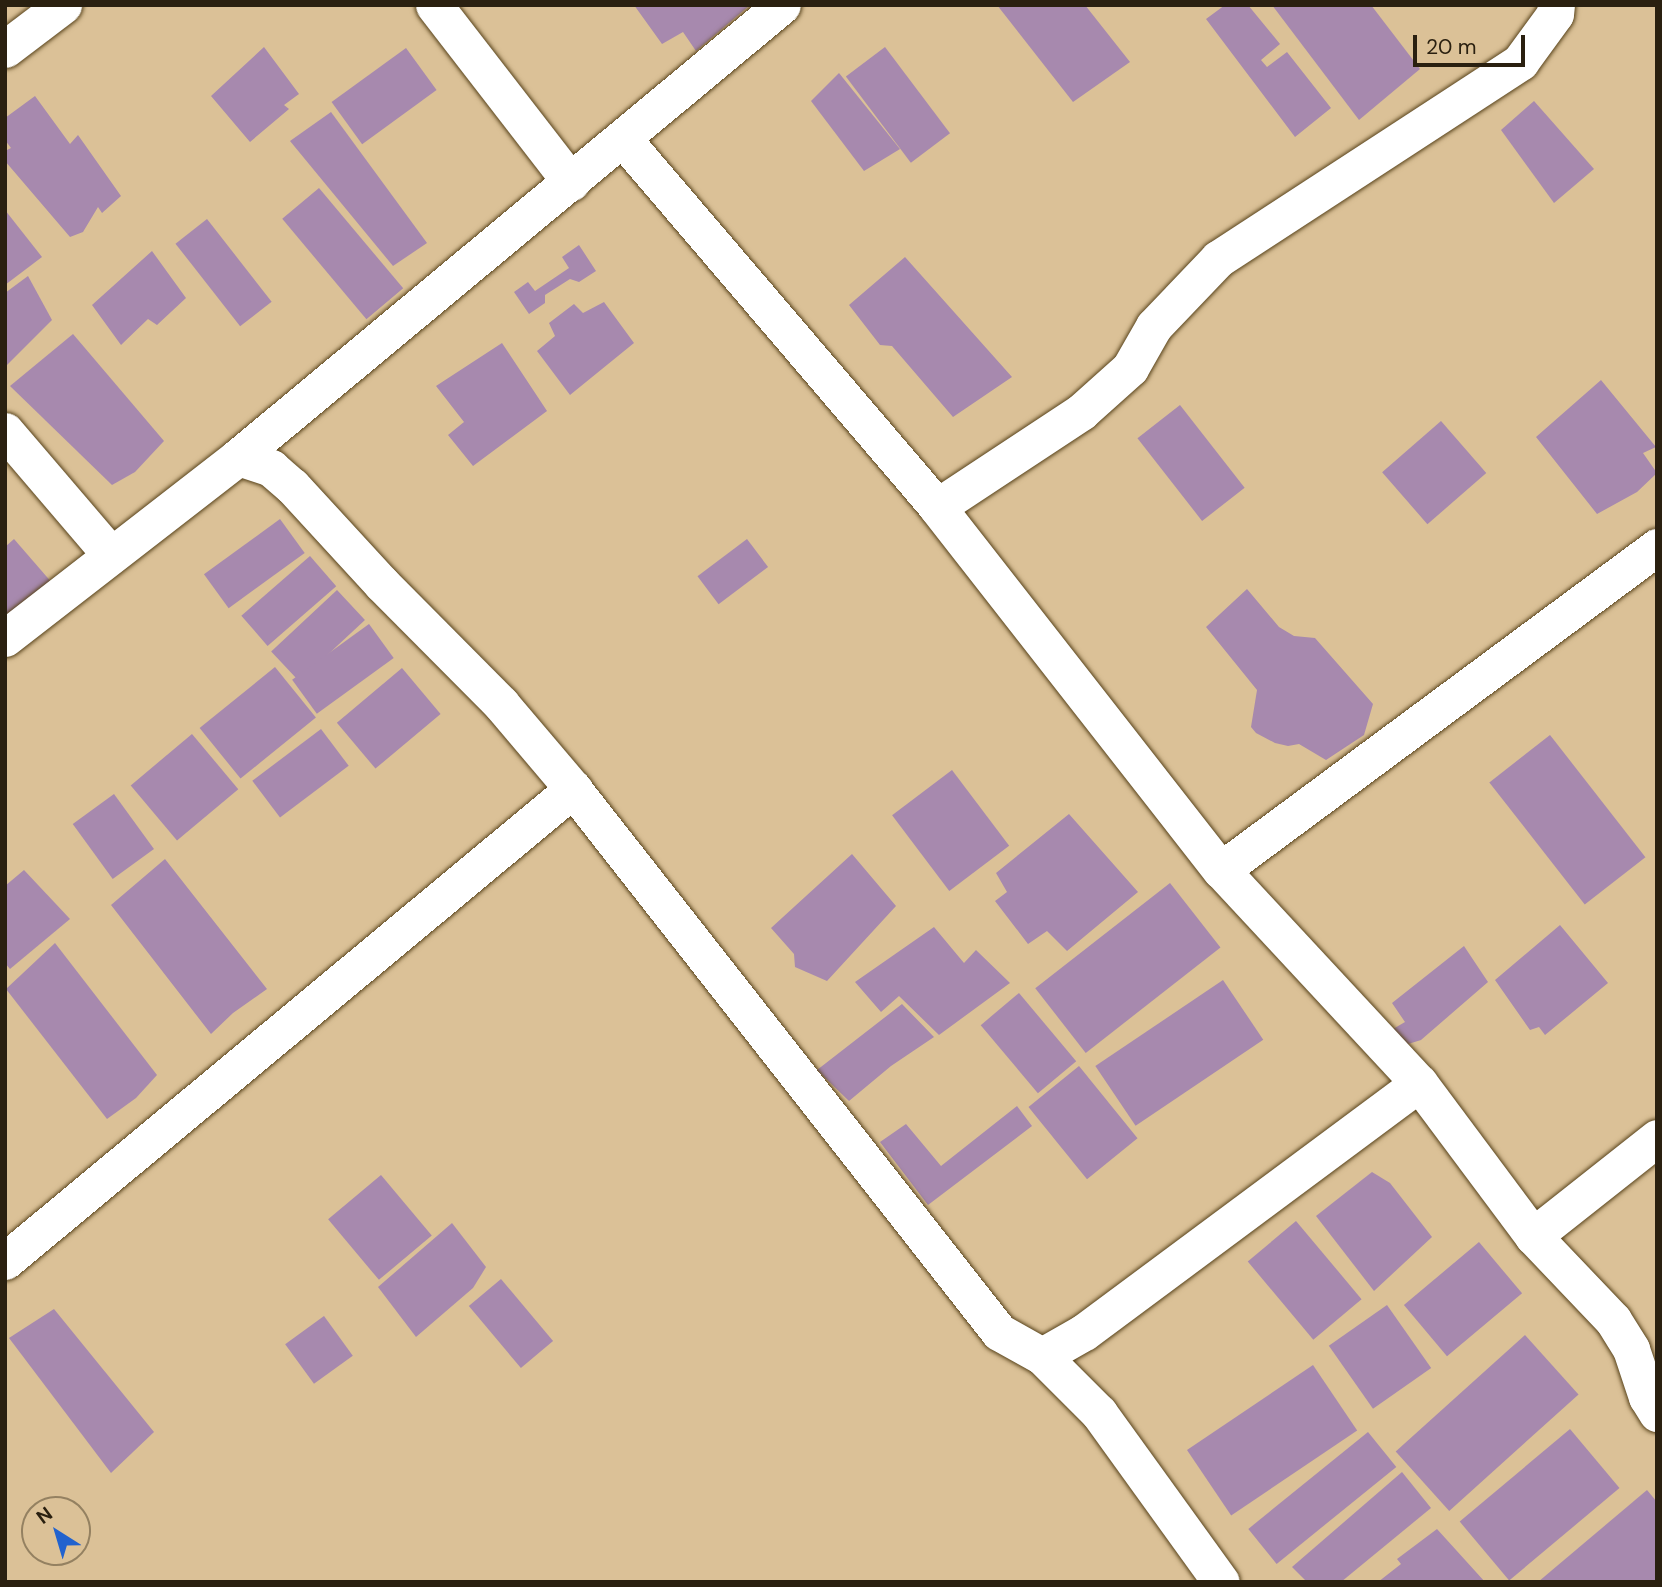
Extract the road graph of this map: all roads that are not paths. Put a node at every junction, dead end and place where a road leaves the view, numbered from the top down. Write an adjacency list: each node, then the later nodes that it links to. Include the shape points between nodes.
1 (434, 5): 7 (street)
2 (782, 5): 6 (street)
3 (1556, 5): 10 (street, via 1555,14 1520,62 1218,258 1154,326 1130,368 1081,412)
4 (53, 8): 5 (street)
5 (5, 49)
6 (623, 139): 7 (street); 10 (street)
7 (571, 182): 9 (street)
8 (5, 431): 12 (street)
9 (239, 457): 12 (street); 14 (street, via 271,468 292,486 501,704)
10 (937, 507): 15 (street)
11 (1657, 547): 15 (street)
12 (111, 555): 13 (street)
13 (5, 638)
14 (573, 789): 19 (street); 20 (street, via 999,1332)
15 (1221, 870): 16 (street)
16 (1419, 1083): 18 (street); 20 (street, via 1084,1332)
17 (1657, 1138): 18 (street)
18 (1533, 1236): 21 (street, via 1612,1320 1631,1349)
19 (5, 1261)
20 (1042, 1356): 22 (street, via 1099,1413)
21 (1657, 1413)
22 (1220, 1582)

